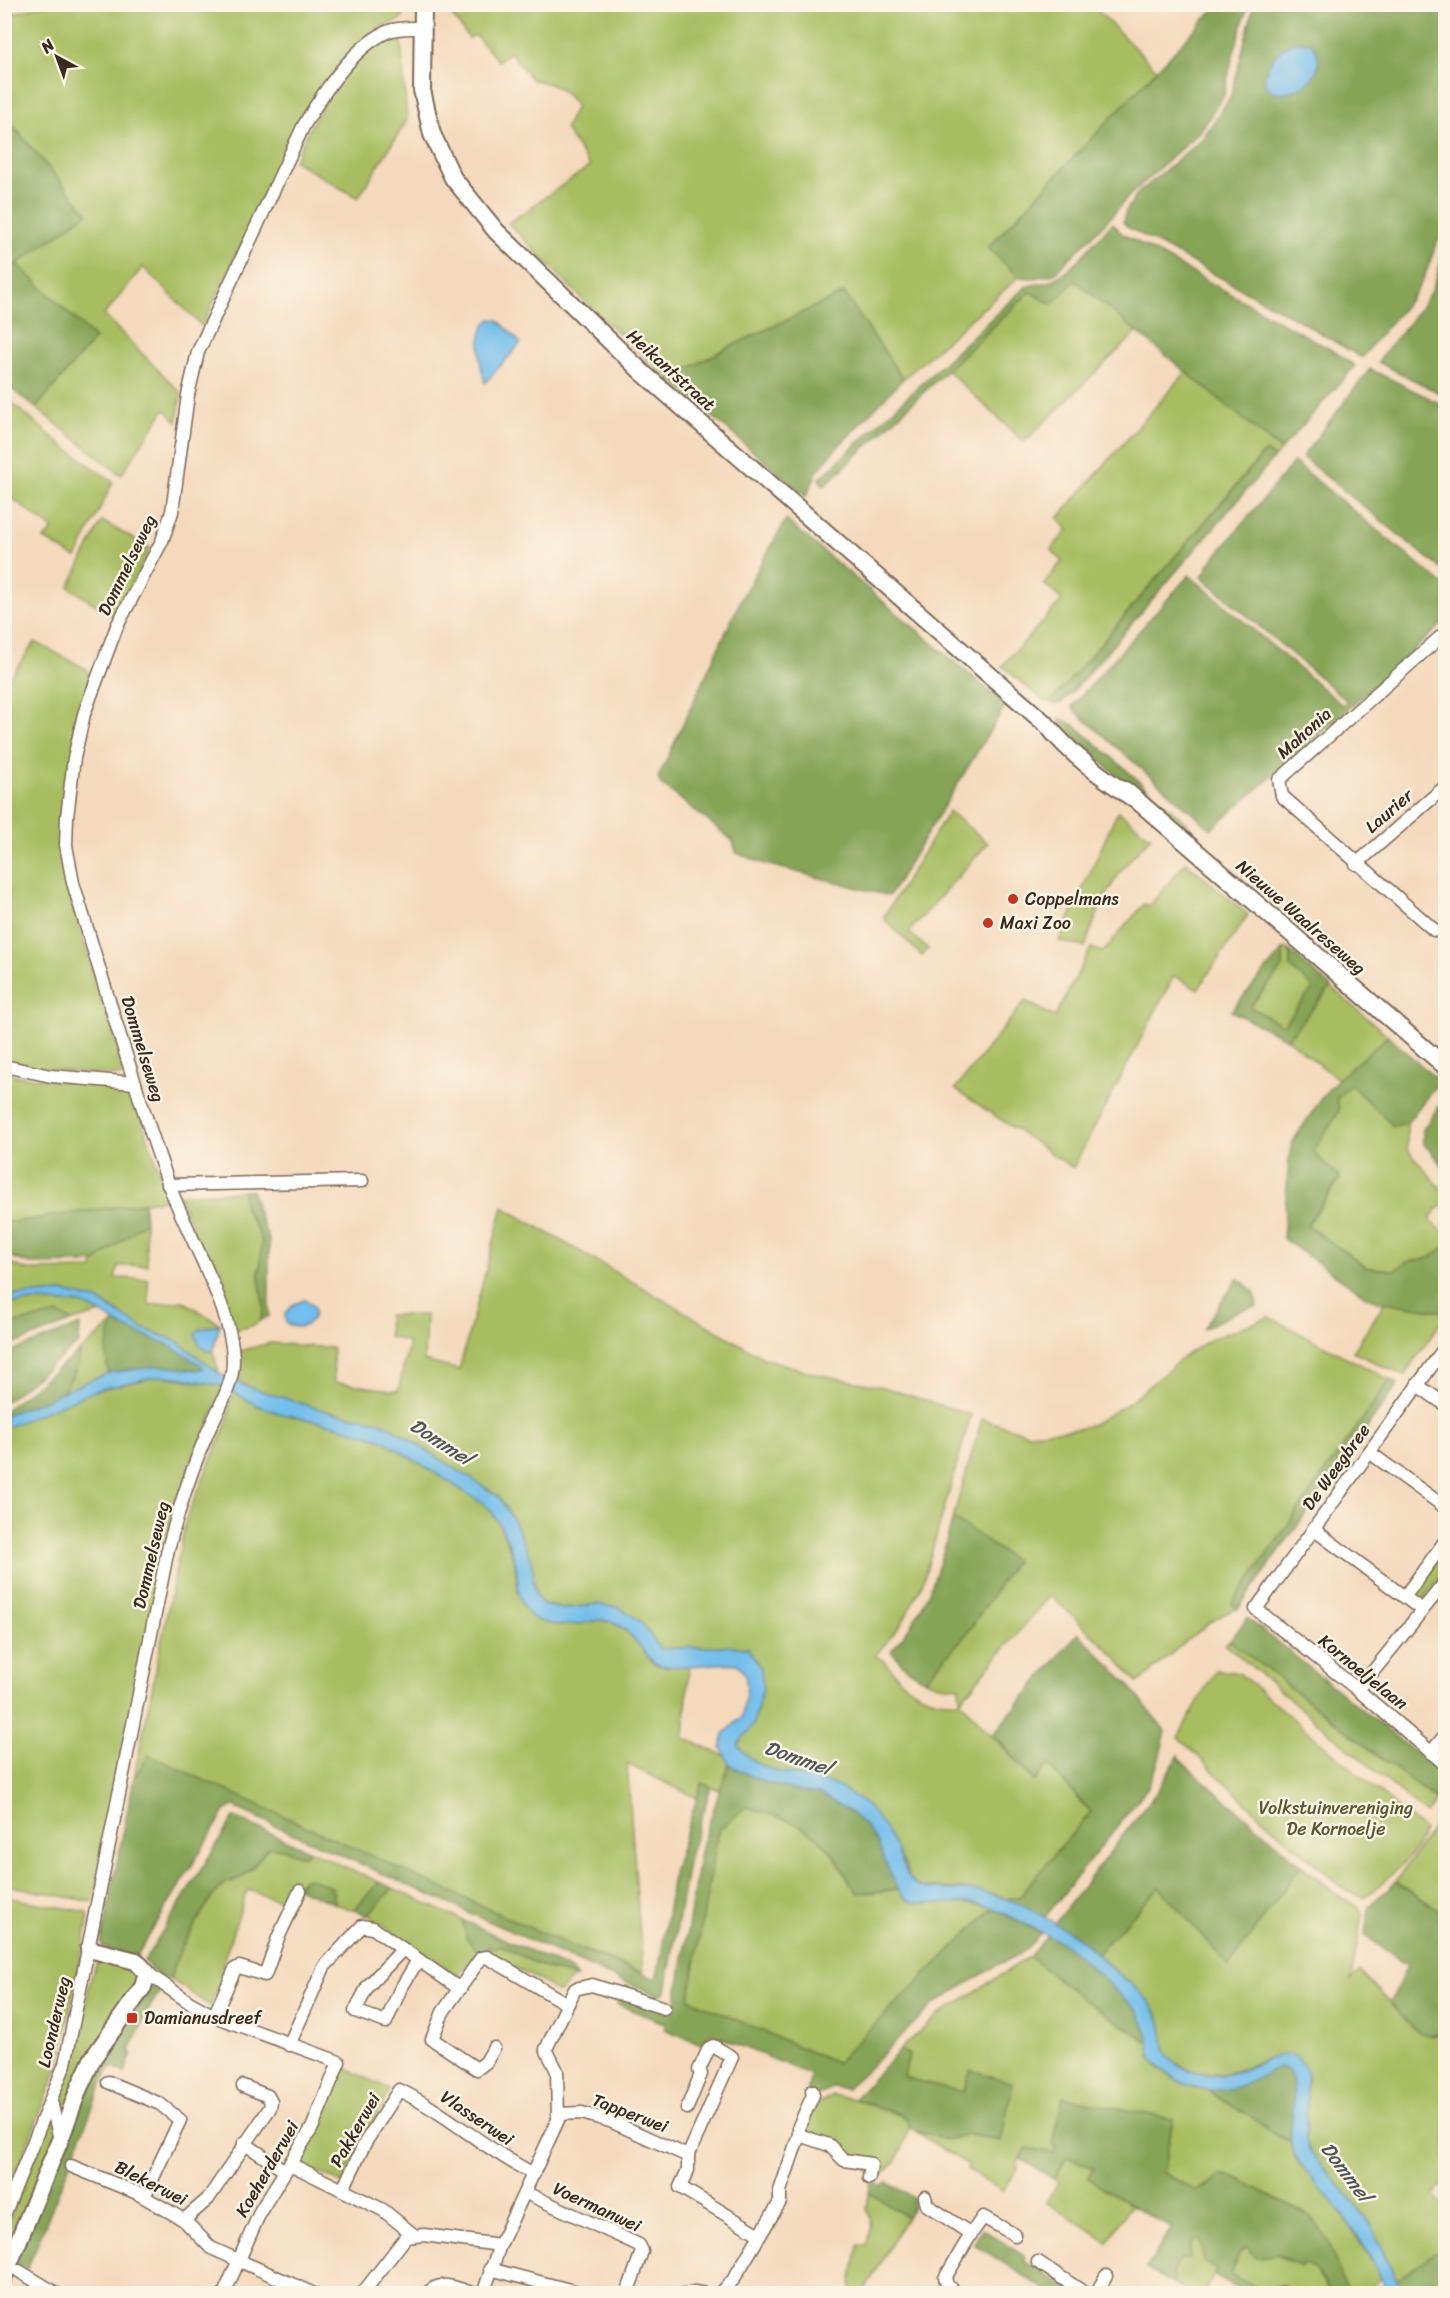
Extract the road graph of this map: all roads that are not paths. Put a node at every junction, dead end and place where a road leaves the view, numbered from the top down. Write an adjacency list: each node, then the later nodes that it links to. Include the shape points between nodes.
1 (423, 4): 2 (street, Heikantstraat)
2 (422, 28): 4 (street, Heikantstraat, via 422,90 432,134 453,178 496,231 643,373); 10 (street, Dommelseweg, via 392,30 364,47 341,72 303,127 198,352 172,512 162,541 117,626 84,714 74,758 66,845 73,884)
3 (1446, 632): 6 (street, Mahonia, via 1279,780 1282,796 1352,856)
4 (1012, 694): 9 (street, Nieuwe Waalreseweg)
5 (1446, 786): 6 (street, Laurier)
6 (1356, 864): 7 (street, Mahonia, via 1434,930)
7 (1446, 933)
8 (4, 1066): 10 (street, via 51,1076)
9 (1446, 1067)
10 (135, 1083): 12 (street, Dommelseweg)
11 (362, 1182): 12 (street)
12 (168, 1185): 29 (street, Dommelseweg, via 220,1304 233,1359 230,1383 186,1488 168,1549)
13 (1446, 1346): 14 (street, De Weegbree)
14 (1417, 1385): 15 (street); 16 (street, De Weegbree)
15 (1446, 1405)
16 (1369, 1452): 17 (street); 18 (street, De Weegbree)
17 (1446, 1508)
18 (1313, 1529): 21 (street); 22 (street, De Weegbree)
19 (1446, 1540): 21 (street)
20 (1446, 1581): 23 (street)
21 (1405, 1596): 23 (street)
22 (1256, 1609): 24 (street, Kornoeljelaan)
23 (1422, 1610): 24 (street)
24 (1358, 1690): 26 (street, Kornoeljelaan)
25 (1446, 1734): 26 (street)
26 (1431, 1753): 27 (street, Kornoeljelaan)
27 (1446, 1764)
28 (300, 1891): 36 (street, via 265,1975 235,1969)
29 (89, 1949): 32 (street, via 136,1961); 43 (street, Loonderweg, via 65,2064)
30 (403, 1949): 31 (street); 31 (street, via 368,1986 355,2011 386,2022); 37 (street, via 373,1928 362,1926 324,1967)
31 (418, 1960): 33 (street)
32 (147, 1973): 36 (street); 47 (street, via 143,1988 93,2058)
33 (460, 1989): 34 (street, via 481,1958 487,1958); 38 (street, via 443,2012 432,2039 477,2069)
34 (567, 2004): 35 (street, via 574,1989 592,1985); 45 (street, via 546,2049 557,2071)
35 (664, 2008)
36 (214, 2016): 37 (street)
37 (289, 2045): 51 (street, Koeherderwei, via 339,2062 312,2128)
38 (494, 2048)
39 (108, 2082): 56 (street, via 160,2104 180,2120)
40 (243, 2086): 48 (street, via 268,2096 271,2102)
41 (399, 2090): 52 (street, Vlasserwei); 54 (street, Pakkerwei, via 365,2144)
42 (812, 2091): 46 (street)
43 (51, 2102): 47 (street); 58 (street, Loonderweg)
44 (687, 2108): 49 (street, via 709,2048 713,2046 732,2057)
45 (558, 2114): 49 (street, Tapperwei, via 582,2113 610,2121); 52 (street)
46 (799, 2134): 53 (street, via 829,2145 844,2160 871,2164); 61 (street, via 780,2202)
47 (60, 2140): 67 (street)
48 (244, 2143): 51 (street); 59 (street, via 208,2199)
49 (688, 2156): 61 (street, via 688,2170 680,2187)
50 (71, 2166): 56 (street, Blekerwei)
51 (288, 2168): 54 (street); 65 (street, Koeherderwei, via 261,2210)
52 (534, 2174): 55 (street)
53 (868, 2178)
54 (343, 2189): 63 (street, via 383,2210)
55 (526, 2193): 64 (street); 78 (street, Voermanwei, via 639,2245 642,2251)
56 (144, 2197): 59 (street, Blekerwei)
57 (925, 2197): 60 (street, via 927,2205)
58 (4, 2215)
59 (184, 2220): 65 (street, Blekerwei, via 211,2248)
60 (971, 2234): 62 (street, via 983,2217); 82 (street, via 945,2278)
61 (760, 2235): 81 (street)
62 (1015, 2235)
63 (415, 2236): 64 (street); 73 (street, via 406,2237)
64 (500, 2245): 68 (street)
65 (238, 2260): 71 (street, Koeherderwei); 72 (street, Blekerwei)
66 (1038, 2262): 83 (street)
67 (9, 2269): 70 (street)
68 (490, 2269): 76 (street); 77 (street)
69 (1106, 2276): 84 (street)
70 (57, 2294)
71 (224, 2294)
72 (314, 2294)
73 (362, 2294)
74 (427, 2294): 75 (street, via 433,2286 440,2285)
75 (475, 2294)
76 (483, 2294)
77 (585, 2294)
78 (627, 2294)
79 (684, 2294): 80 (street)
80 (706, 2294)
81 (720, 2294)
82 (958, 2294)
83 (1086, 2294)
84 (1096, 2294)

